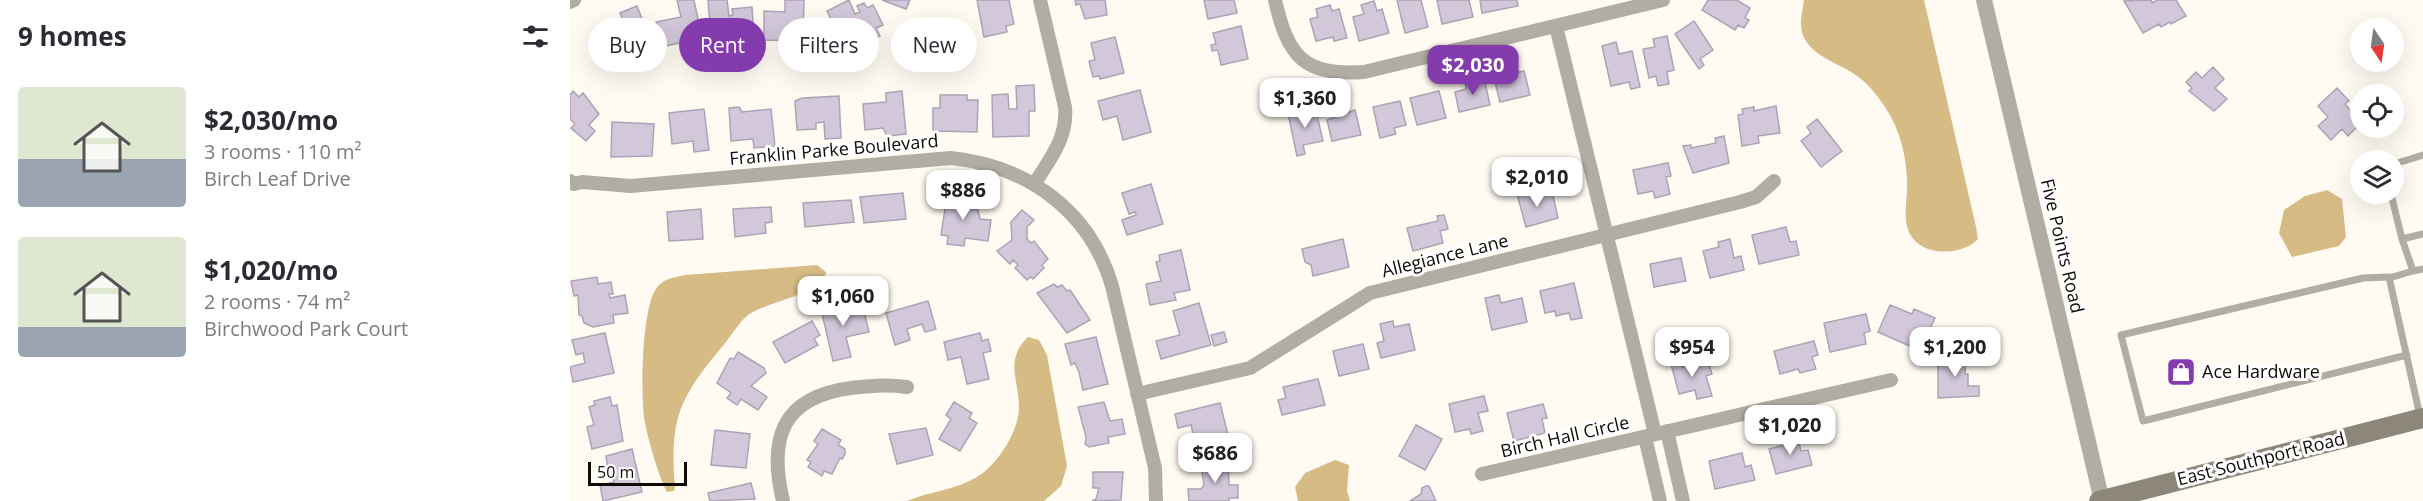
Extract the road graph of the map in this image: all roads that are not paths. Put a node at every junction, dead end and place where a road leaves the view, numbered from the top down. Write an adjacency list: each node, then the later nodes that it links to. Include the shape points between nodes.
1 (574, 0): 6 (street)
2 (1040, 0): 11 (street, via 1066,122 1061,140)
3 (1275, 0): 7 (street, via 1281,28 1290,45 1307,63 1331,73 1364,72)
4 (1663, 0): 7 (street)
5 (1984, 0): 31 (street, Five Points Road)
6 (570, 2)
7 (1556, 26): 14 (street)
8 (2423, 156): 9 (lane)
9 (2404, 161)
10 (1774, 181): 14 (street, Allegiance Lane, via 1756,197)
11 (1035, 183): 12 (street, Franklin Parke Boulevard, via 998,166 951,158 631,186 582,182); 23 (street, Franklin Parke Boulevard, via 1069,210 1100,255 1112,286)
12 (571, 186)
13 (2393, 204): 16 (lane)
14 (1608, 234): 23 (street, Allegiance Lane, via 1370,293 1250,368); 25 (street)
15 (2423, 234): 16 (lane)
16 (2402, 239): 18 (lane)
17 (2423, 270): 18 (lane)
18 (2413, 271): 19 (lane)
19 (2389, 278): 20 (lane); 20 (lane, via 2363,278 2121,335 2144,421)
20 (2407, 355): 24 (lane)
21 (1891, 380): 25 (street, Birch Hall Circle)
22 (907, 387): 27 (street, via 888,384 825,392 801,406 785,426 776,453)
23 (1137, 394): 28 (street, Franklin Parke Boulevard, via 1156,472)
24 (2422, 418): 31 (main road, East Southport Road)
25 (1656, 434): 26 (street, Birch Hall Circle); 29 (street); 30 (street)
26 (1482, 474)
27 (783, 501)
28 (1156, 501)
29 (1660, 501)
30 (1683, 501)
31 (2101, 501)

